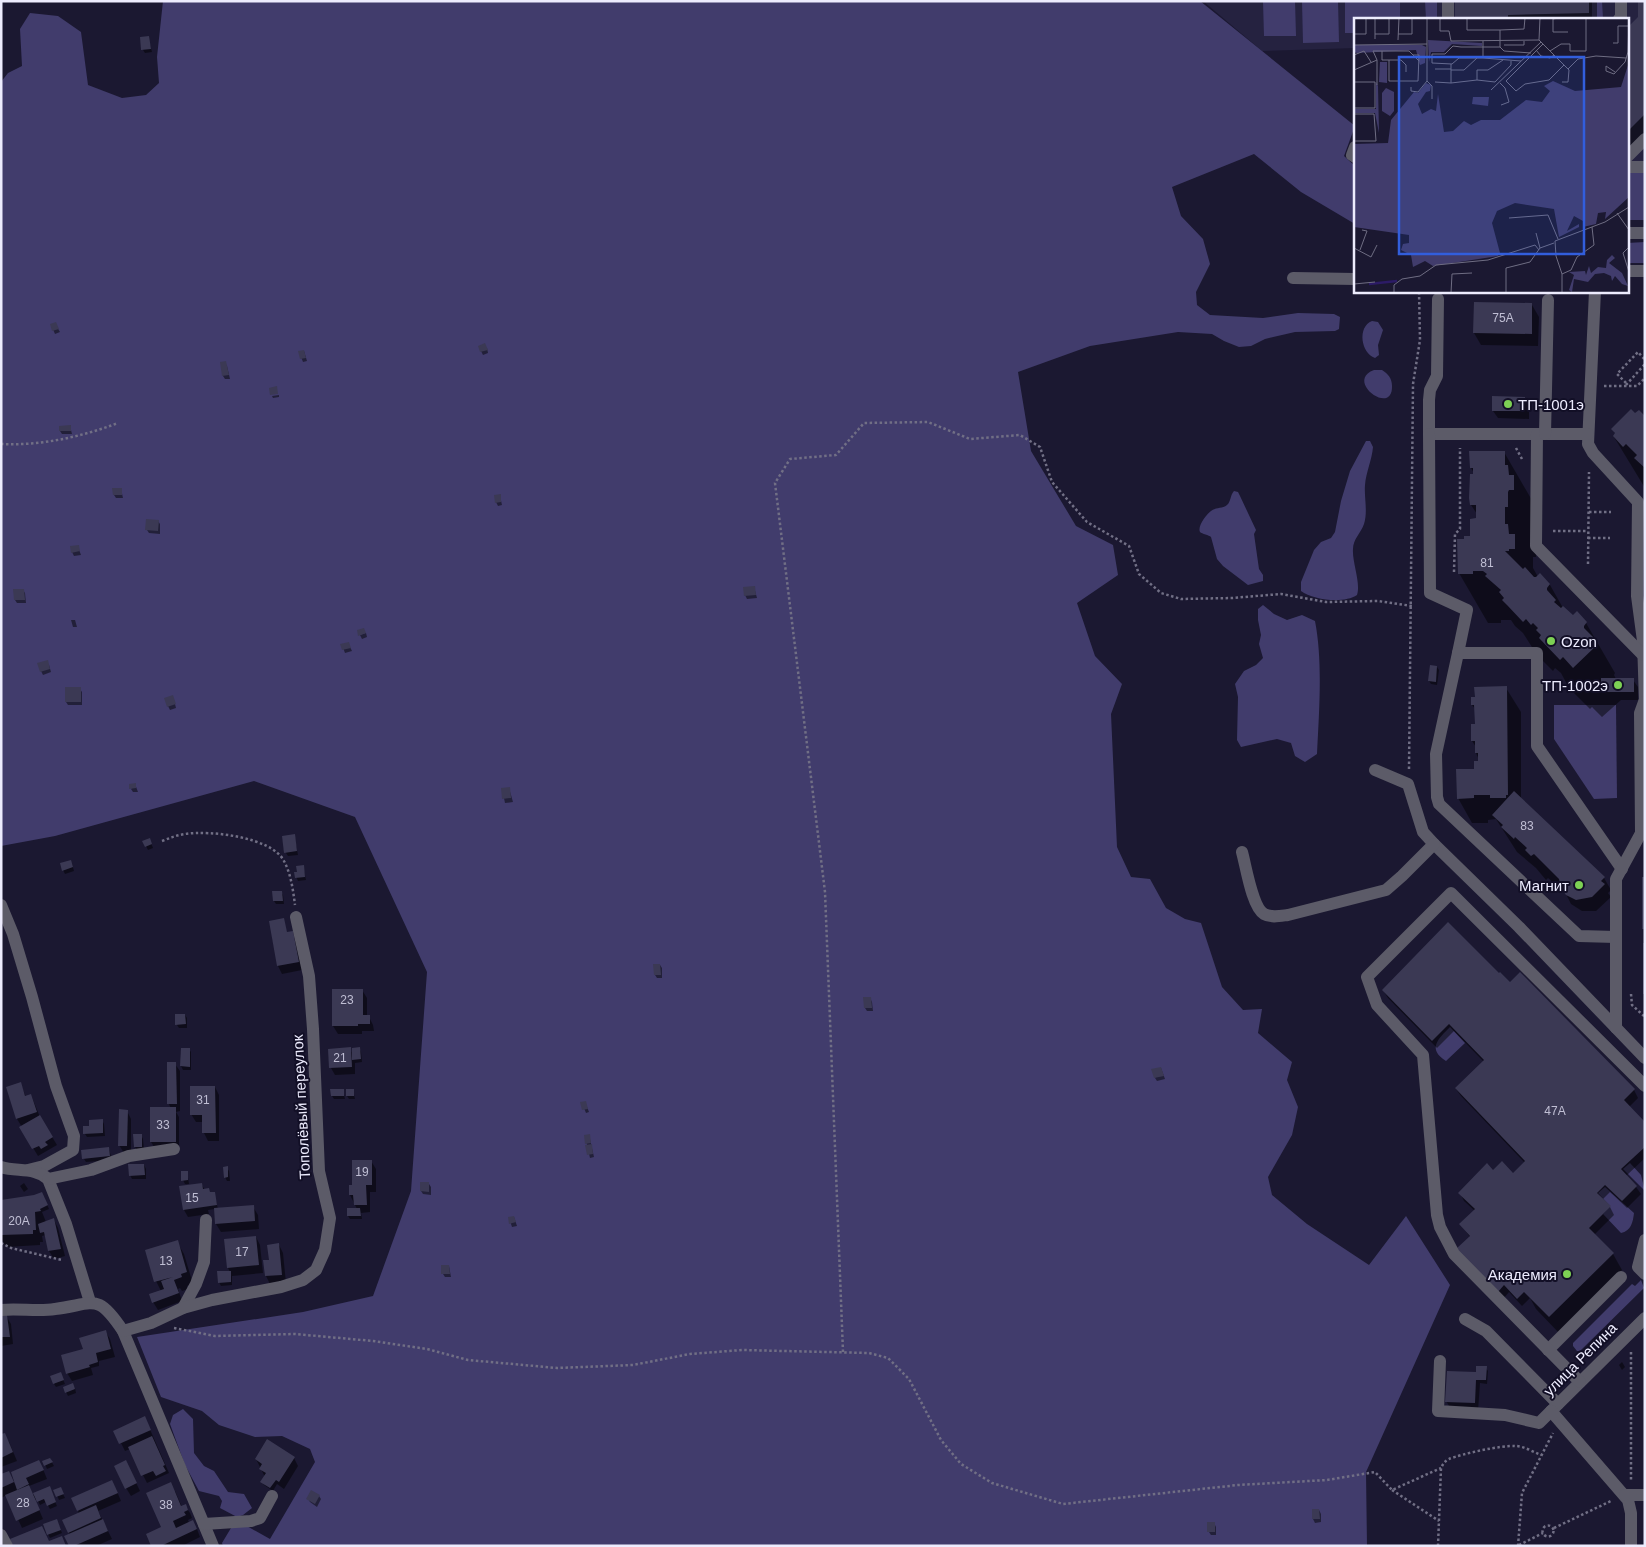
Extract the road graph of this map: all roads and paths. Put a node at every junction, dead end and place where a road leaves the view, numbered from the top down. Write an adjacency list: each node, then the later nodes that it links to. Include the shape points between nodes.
1 (1448, 1): 3 (street)
2 (1620, 1): 4 (street)
3 (1448, 18)
4 (1620, 18)
5 (1645, 139): 6 (street)
6 (1628, 156)
7 (1628, 167): 8 (street)
8 (1645, 167)
9 (1628, 233): 10 (street)
10 (1645, 233)
11 (1628, 271): 12 (street)
12 (1645, 271)
13 (1293, 278): 14 (street)
14 (1354, 279)
15 (1419, 292): 41 (path, via 1420,340 1414,384)
16 (1595, 292): 23 (street)
17 (1438, 299): 25 (street, via 1437,376 1430,390)
18 (1548, 300): 26 (street)
19 (1645, 360): 22 (path, via 1638,352 1617,374)
20 (1645, 364): 22 (path)
21 (1645, 378): 22 (path, via 1637,386)
22 (1626, 385): 23 (path)
23 (1590, 386): 27 (street)
24 (118, 423): 29 (path, via 74,437 18,445)
25 (1429, 434): 26 (street); 42 (street, via 1430,593 1467,610)
26 (1541, 434): 27 (street); 43 (street, via 1536,546)
27 (1588, 434): 43 (street, via 1588,444 1593,453 1638,502 1637,596)
28 (1460, 443): 40 (path, via 1460,529 1455,534)
29 (1, 444)
30 (1513, 445): 31 (path)
31 (1522, 461)
32 (1589, 472): 33 (path)
33 (1589, 512): 34 (path); 36 (path)
34 (1611, 512)
35 (1553, 531): 36 (path)
36 (1588, 531): 37 (path)
37 (1588, 538): 38 (path); 39 (path)
38 (1610, 538)
39 (1588, 564)
40 (1454, 572)
41 (1412, 606): 46 (path); 78 (path, via 1378,601 1326,602 1281,594 1181,599 1160,594 1140,574 1130,546 1087,522 1052,482 1040,447 1020,435 970,439 928,422 864,423 836,455 790,459 775,483 825,892)
42 (1458, 653): 50 (street, via 1537,653 1537,746); 53 (street, via 1436,754 1439,804 1579,936)
43 (1643, 655): 44 (street)
44 (1644, 702): 50 (street, via 1640,713 1640,833)
45 (1375, 770): 46 (street)
46 (1408, 784): 48 (street, via 1423,832)
47 (162, 840): 52 (path, via 186,834 212,834 254,839 275,849 284,860 292,883)
48 (1434, 844): 49 (street, via 1386,890 1272,917 1263,914 1255,903); 56 (street)
49 (1242, 852)
50 (1622, 869): 53 (street, via 1616,880)
51 (1, 905): 61 (street, via 13,934 56,1086 74,1136 73,1150 44,1166)
52 (296, 917): 70 (street, Тополёвый переулок, via 309,976 319,1171 330,1218 325,1250 316,1270 302,1280)
53 (1616, 937): 56 (street)
54 (1631, 989): 55 (path, via 1632,1005)
55 (1645, 1017)
56 (1616, 1028): 57 (street)
57 (1645, 1058)
58 (1645, 1086): 77 (street, via 1452,892 1367,977 1377,1005 1424,1055 1440,1227 1454,1254)
59 (174, 1149): 62 (street, via 129,1156 91,1170)
60 (1, 1167): 61 (street)
61 (28, 1170): 62 (street)
62 (48, 1179): 66 (street)
63 (206, 1220): 70 (street, via 204,1262)
64 (1645, 1240): 67 (street, via 1638,1267)
65 (1, 1243): 66 (path, via 63,1261)
66 (81, 1270): 69 (street)
67 (1645, 1274)
68 (1621, 1278): 77 (street)
69 (90, 1302): 71 (street, via 54,1310); 75 (street, via 111,1312)
70 (183, 1308): 74 (street, Тополёвый переулок)
71 (1, 1310)
72 (1645, 1318): 76 (street, улица Репина)
73 (1464, 1319): 81 (street, via 1486,1331)
74 (151, 1323): 75 (street, Тополёвый переулок); 78 (path, via 215,1336 295,1334 373,1341 427,1349 468,1360 556,1368 633,1365 690,1354 742,1350)
75 (124, 1331): 90 (street)
76 (1631, 1332): 80 (street, улица Репина); 86 (path)
77 (1548, 1350): 80 (street)
78 (843, 1352): 85 (path, via 888,1358 909,1379 941,1440 961,1464 992,1483 1063,1504 1238,1485 1327,1480 1375,1472)
79 (1440, 1360): 81 (street, улица Репина, via 1438,1411 1505,1415 1539,1423)
80 (1580, 1382): 81 (street, улица Репина)
81 (1554, 1407): 82 (street)
82 (1560, 1421): 83 (path); 86 (street)
83 (1542, 1455): 84 (path, via 1518,1446 1507,1446 1448,1459); 97 (path, via 1522,1493)
84 (1441, 1468): 85 (path); 89 (path)
85 (1392, 1490): 89 (path)
86 (1626, 1495): 87 (street); 91 (path); 98 (street, via 1631,1513)
87 (1645, 1495)
88 (272, 1496): 90 (street, via 260,1518)
89 (1439, 1521): 96 (path)
90 (204, 1524): 95 (street)
91 (1554, 1528): 92 (path, via 1550,1536); 92 (path, via 1546,1525)
92 (1543, 1533): 97 (path)
93 (1, 1535): 94 (street)
94 (7, 1546)
95 (213, 1546)
96 (1438, 1546)
97 (1518, 1546)
98 (1631, 1546)

